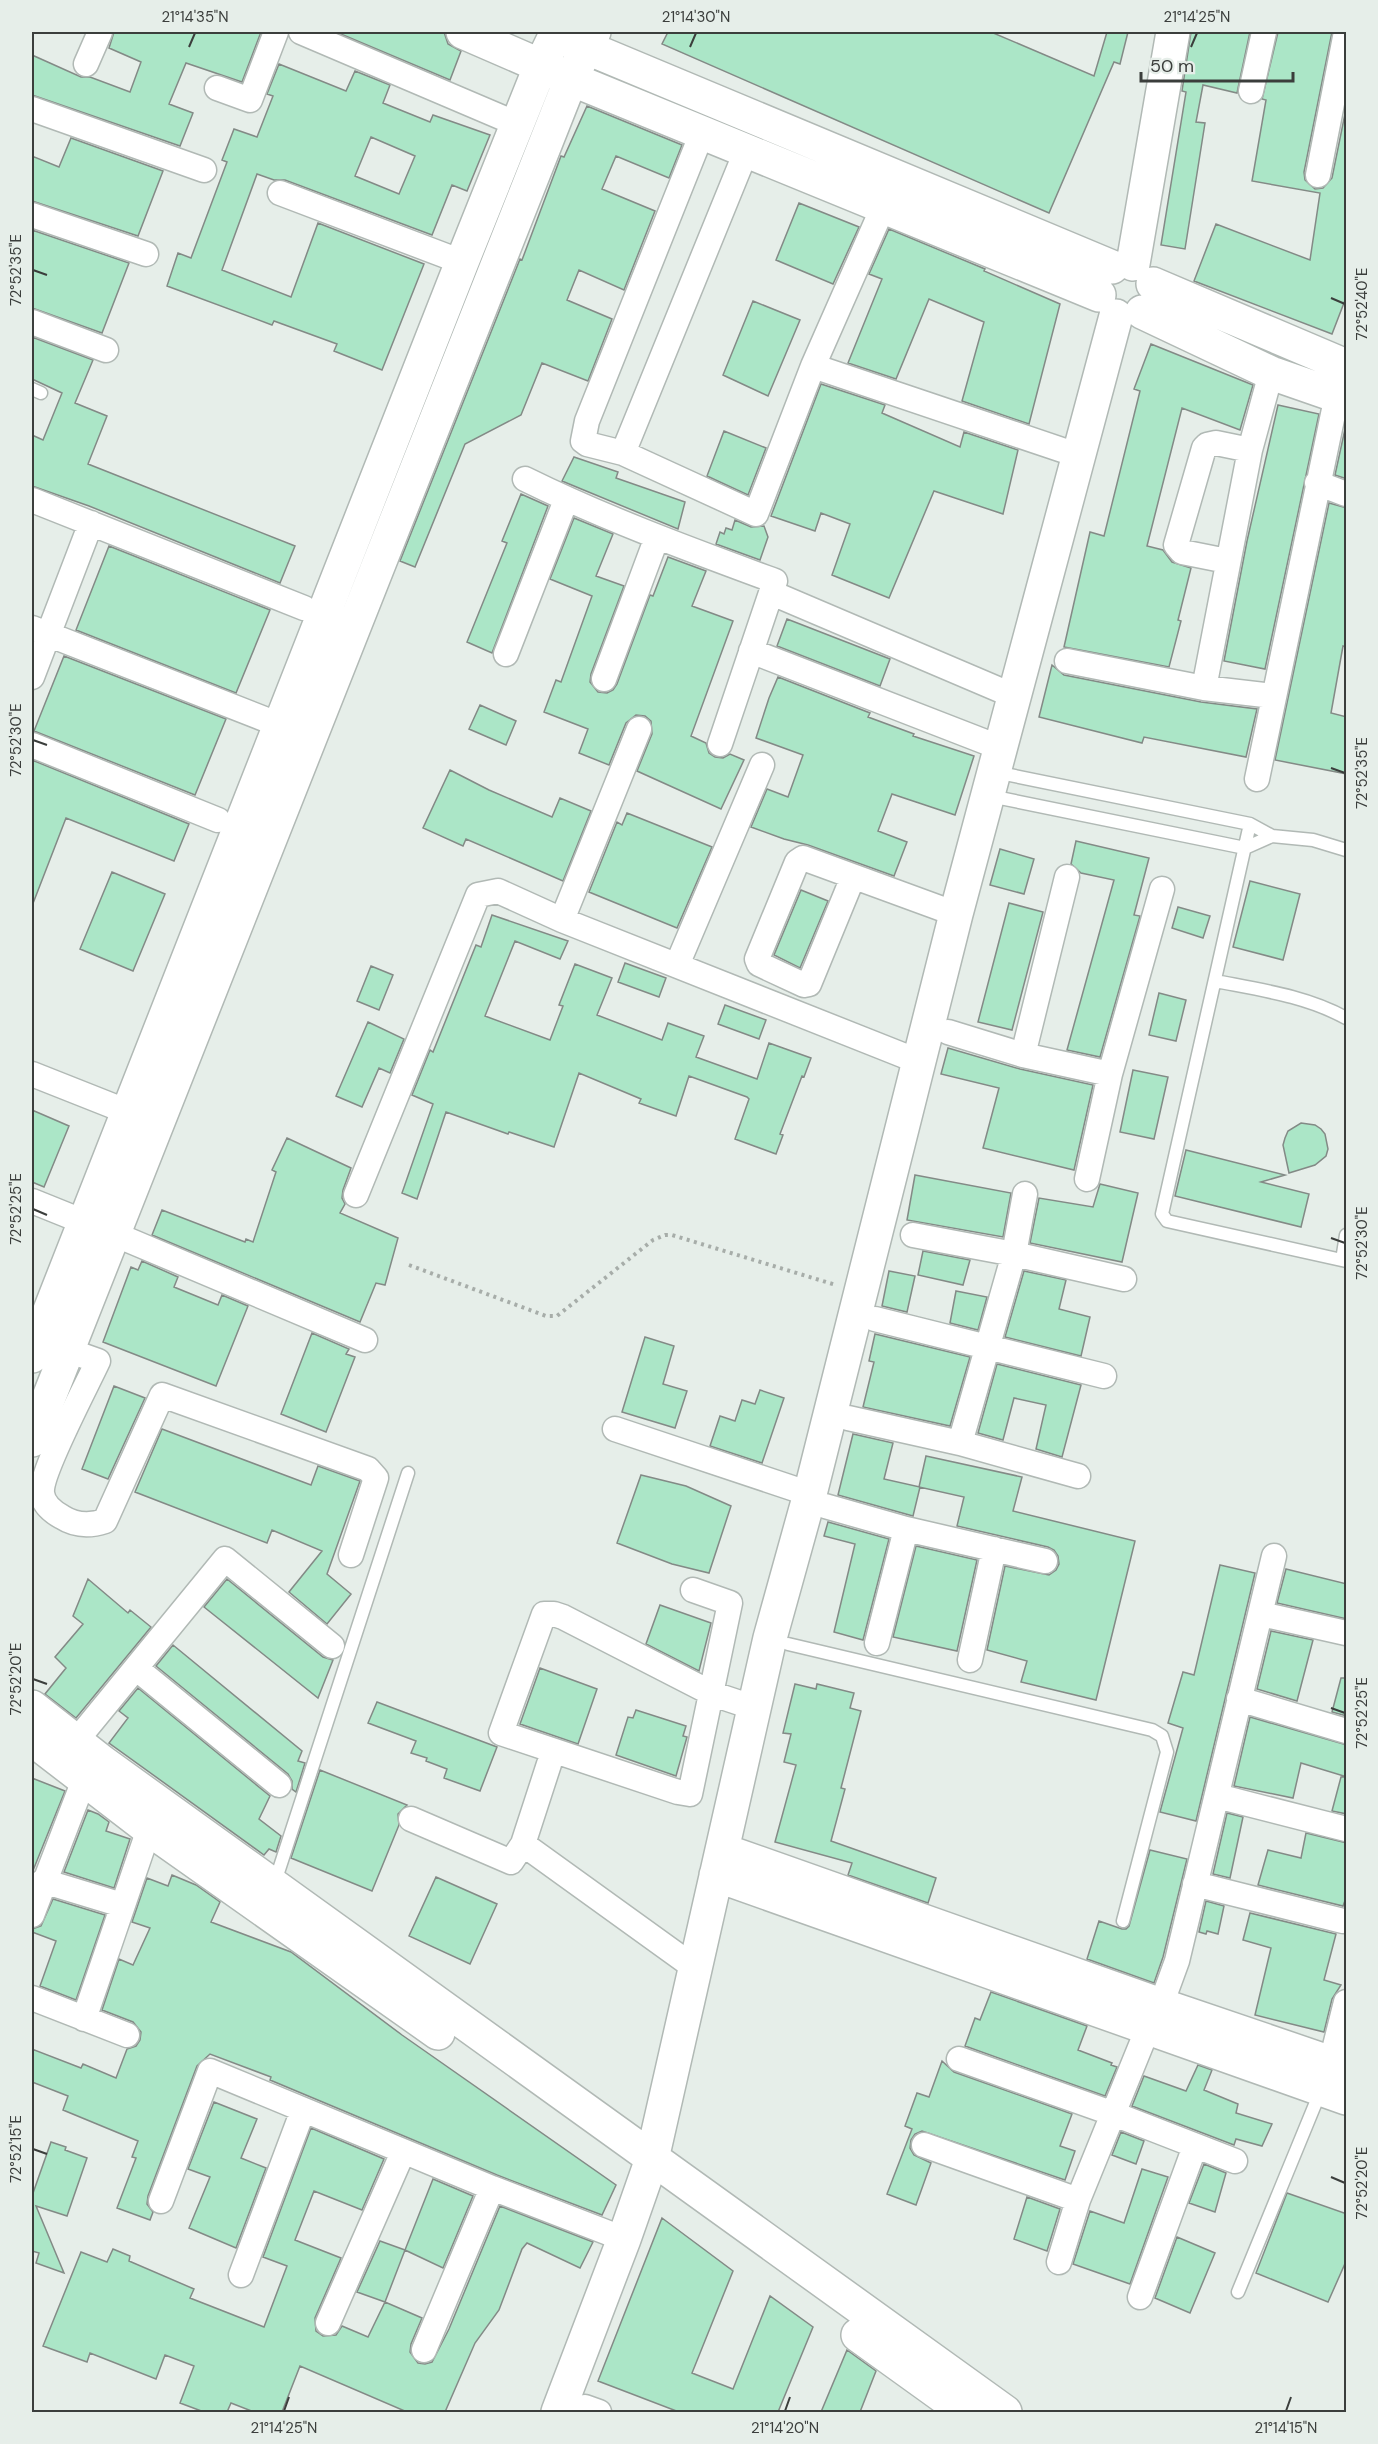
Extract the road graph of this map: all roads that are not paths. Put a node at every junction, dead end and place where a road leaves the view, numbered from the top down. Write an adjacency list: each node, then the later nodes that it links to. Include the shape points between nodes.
1 (100, 32): 10 (street)
2 (276, 32): 13 (street, via 250,100)
3 (301, 32): 16 (street)
4 (463, 32): 11 (street)
5 (553, 32): 9 (street); 11 (street)
6 (1173, 32): 26 (street)
7 (1264, 32): 14 (street)
8 (1346, 32): 20 (street)
9 (591, 39): 12 (street); 26 (street)
10 (86, 64)
11 (541, 65): 12 (street); 16 (street)
12 (571, 79): 17 (street); 56 (street)
13 (217, 88)
14 (1251, 91)
15 (32, 109): 19 (street)
16 (517, 124): 25 (street)
17 (702, 133): 18 (street); 33 (street, via 584,432 583,441 587,444)
18 (747, 149): 22 (street); 33 (street)
19 (204, 170)
20 (1318, 175)
21 (280, 192): 25 (street)
22 (884, 205): 26 (street); 29 (street)
23 (32, 215): 24 (street)
24 (146, 255)
25 (462, 262): 54 (street)
26 (1127, 294): 30 (street); 31 (street); 34 (street); 60 (street)
27 (32, 322): 28 (street)
28 (106, 350)
29 (813, 366): 33 (street, via 756,514); 34 (street)
30 (1271, 373): 31 (street); 32 (street)
31 (1335, 373): 36 (street)
32 (1251, 450): 42 (street); 42 (street, via 1216,443 1204,448 1176,544 1182,552)
33 (622, 453)
34 (1077, 455): 52 (street)
35 (525, 479): 39 (street)
36 (1317, 483): 37 (street); 53 (street)
37 (1347, 494)
38 (32, 500): 40 (street)
39 (566, 500): 41 (street); 47 (street)
40 (91, 523): 44 (street); 45 (street)
41 (657, 537): 43 (street, via 775,581); 50 (street)
42 (1227, 561): 51 (street)
43 (772, 593): 46 (street); 52 (street)
44 (304, 608)
45 (40, 631): 49 (street); 54 (street)
46 (751, 651): 57 (street); 60 (street)
47 (506, 654)
48 (1067, 661): 51 (street)
49 (32, 677)
50 (604, 679)
51 (1204, 688): 53 (street)
52 (1014, 696): 60 (street)
53 (1273, 696): 61 (street)
54 (280, 725): 56 (street); 80 (street)
55 (639, 729): 71 (street)
56 (310, 737): 85 (street)
57 (720, 744)
58 (32, 746): 62 (street)
59 (762, 765): 72 (street)
60 (1001, 778): 63 (lane); 65 (lane); 70 (street); 75 (street, via 975,920)
61 (1257, 779)
62 (218, 820)
63 (1250, 824): 64 (lane); 65 (lane)
64 (1272, 836): 65 (lane); 66 (lane, via 1313,840)
65 (1245, 848): 73 (lane)
66 (1347, 850)
67 (853, 877): 67 (street, via 803,858 799,860 757,959 759,964 808,984); 70 (street)
68 (1067, 877): 76 (street)
69 (1162, 889): 79 (street)
70 (956, 914): 77 (street)
71 (562, 920): 72 (street); 83 (street, via 498,891 478,896)
72 (677, 964): 77 (street)
73 (1215, 981): 74 (lane, via 1290,996); 89 (lane, via 1162,1214 1167,1221)
74 (1347, 1018)
75 (948, 1032): 76 (street); 91 (street)
76 (1023, 1055): 79 (street)
77 (920, 1062): 91 (street)
78 (32, 1074): 80 (street)
79 (1110, 1074): 81 (street)
80 (128, 1112): 85 (street)
81 (1087, 1179)
82 (1025, 1194): 88 (street)
83 (356, 1195)
84 (32, 1201): 85 (street)
85 (99, 1228): 92 (street); 94 (street); 95 (street)
86 (913, 1234): 88 (street)
87 (1347, 1235): 89 (lane)
88 (1014, 1254): 90 (street); 93 (street)
89 (1344, 1260)
90 (1124, 1279)
91 (868, 1305): 93 (street); 97 (street); 103 (street)
92 (365, 1340)
93 (988, 1346): 96 (street); 100 (street)
94 (67, 1350): 99 (street); 106 (street, via 98,1361 46,1473 42,1494 50,1510 69,1522 91,1526 105,1521 162,1395 368,1469 376,1478)
95 (32, 1356)
96 (1104, 1376)
97 (848, 1418): 100 (street); 103 (street)
98 (615, 1429): 103 (street)
99 (32, 1440)
100 (960, 1443): 102 (street)
101 (408, 1473): 134 (lane)
102 (1078, 1476)
103 (818, 1500): 104 (street); 113 (street); 120 (street, via 770,1638)
104 (906, 1529): 105 (street); 112 (street)
105 (994, 1549): 108 (street); 115 (street)
106 (351, 1555)
107 (1274, 1556): 110 (street)
108 (1046, 1561)
109 (693, 1590): 117 (street, via 730,1603)
110 (1261, 1614): 111 (street); 118 (street)
111 (1347, 1632)
112 (877, 1643)
113 (788, 1644): 131 (street); 137 (lane, via 1152,1730 1162,1736 1167,1752)
114 (332, 1646): 116 (street, via 225,1559)
115 (970, 1660)
116 (137, 1670): 123 (street); 125 (street)
117 (712, 1694): 117 (street, via 690,1794 501,1733 544,1614 563,1617); 120 (street)
118 (1239, 1699): 121 (street); 126 (street)
119 (32, 1707): 123 (street)
120 (755, 1708): 131 (street)
121 (1347, 1731)
122 (32, 1739): 123 (street)
123 (80, 1761): 127 (street); 132 (street)
124 (549, 1764): 130 (street)
125 (279, 1785)
126 (1217, 1796): 129 (street); 133 (street)
127 (158, 1818): 134 (street); 135 (street)
128 (411, 1819): 130 (street, via 511,1862)
129 (1347, 1829)
130 (523, 1844): 139 (street)
131 (729, 1866): 139 (street); 142 (street); 153 (street)
132 (43, 1881): 135 (street); 136 (street)
133 (1195, 1884): 138 (street); 142 (street, via 1177,1961)
134 (268, 1897): 153 (street)
135 (122, 1905): 143 (street)
136 (32, 1915)
137 (1123, 1921)
138 (1343, 1921)
139 (695, 1968): 153 (street)
140 (32, 1998): 143 (street)
141 (1347, 2002): 146 (street)
142 (1155, 2016): 146 (street); 148 (street)
143 (84, 2019): 144 (street)
144 (127, 2035)
145 (959, 2059): 148 (street)
146 (1336, 2079): 160 (lane)
147 (303, 2110): 151 (street); 156 (street, via 210,2071); 159 (street)
148 (1114, 2114): 150 (street); 155 (street)
149 (924, 2145): 155 (street)
150 (1195, 2146): 152 (street); 161 (street)
151 (403, 2151): 154 (street); 162 (street)
152 (1235, 2161)
153 (656, 2176): 157 (street); 164 (street); 165 (street); 166 (street)
154 (492, 2188): 157 (street); 163 (street)
155 (1078, 2200): 158 (street)
156 (161, 2201)
157 (624, 2238): 165 (street)
158 (1059, 2262)
159 (241, 2275)
160 (1238, 2292)
161 (1140, 2297)
162 (328, 2323)
163 (424, 2350)
164 (959, 2410)
165 (581, 2411)
166 (1005, 2412)

